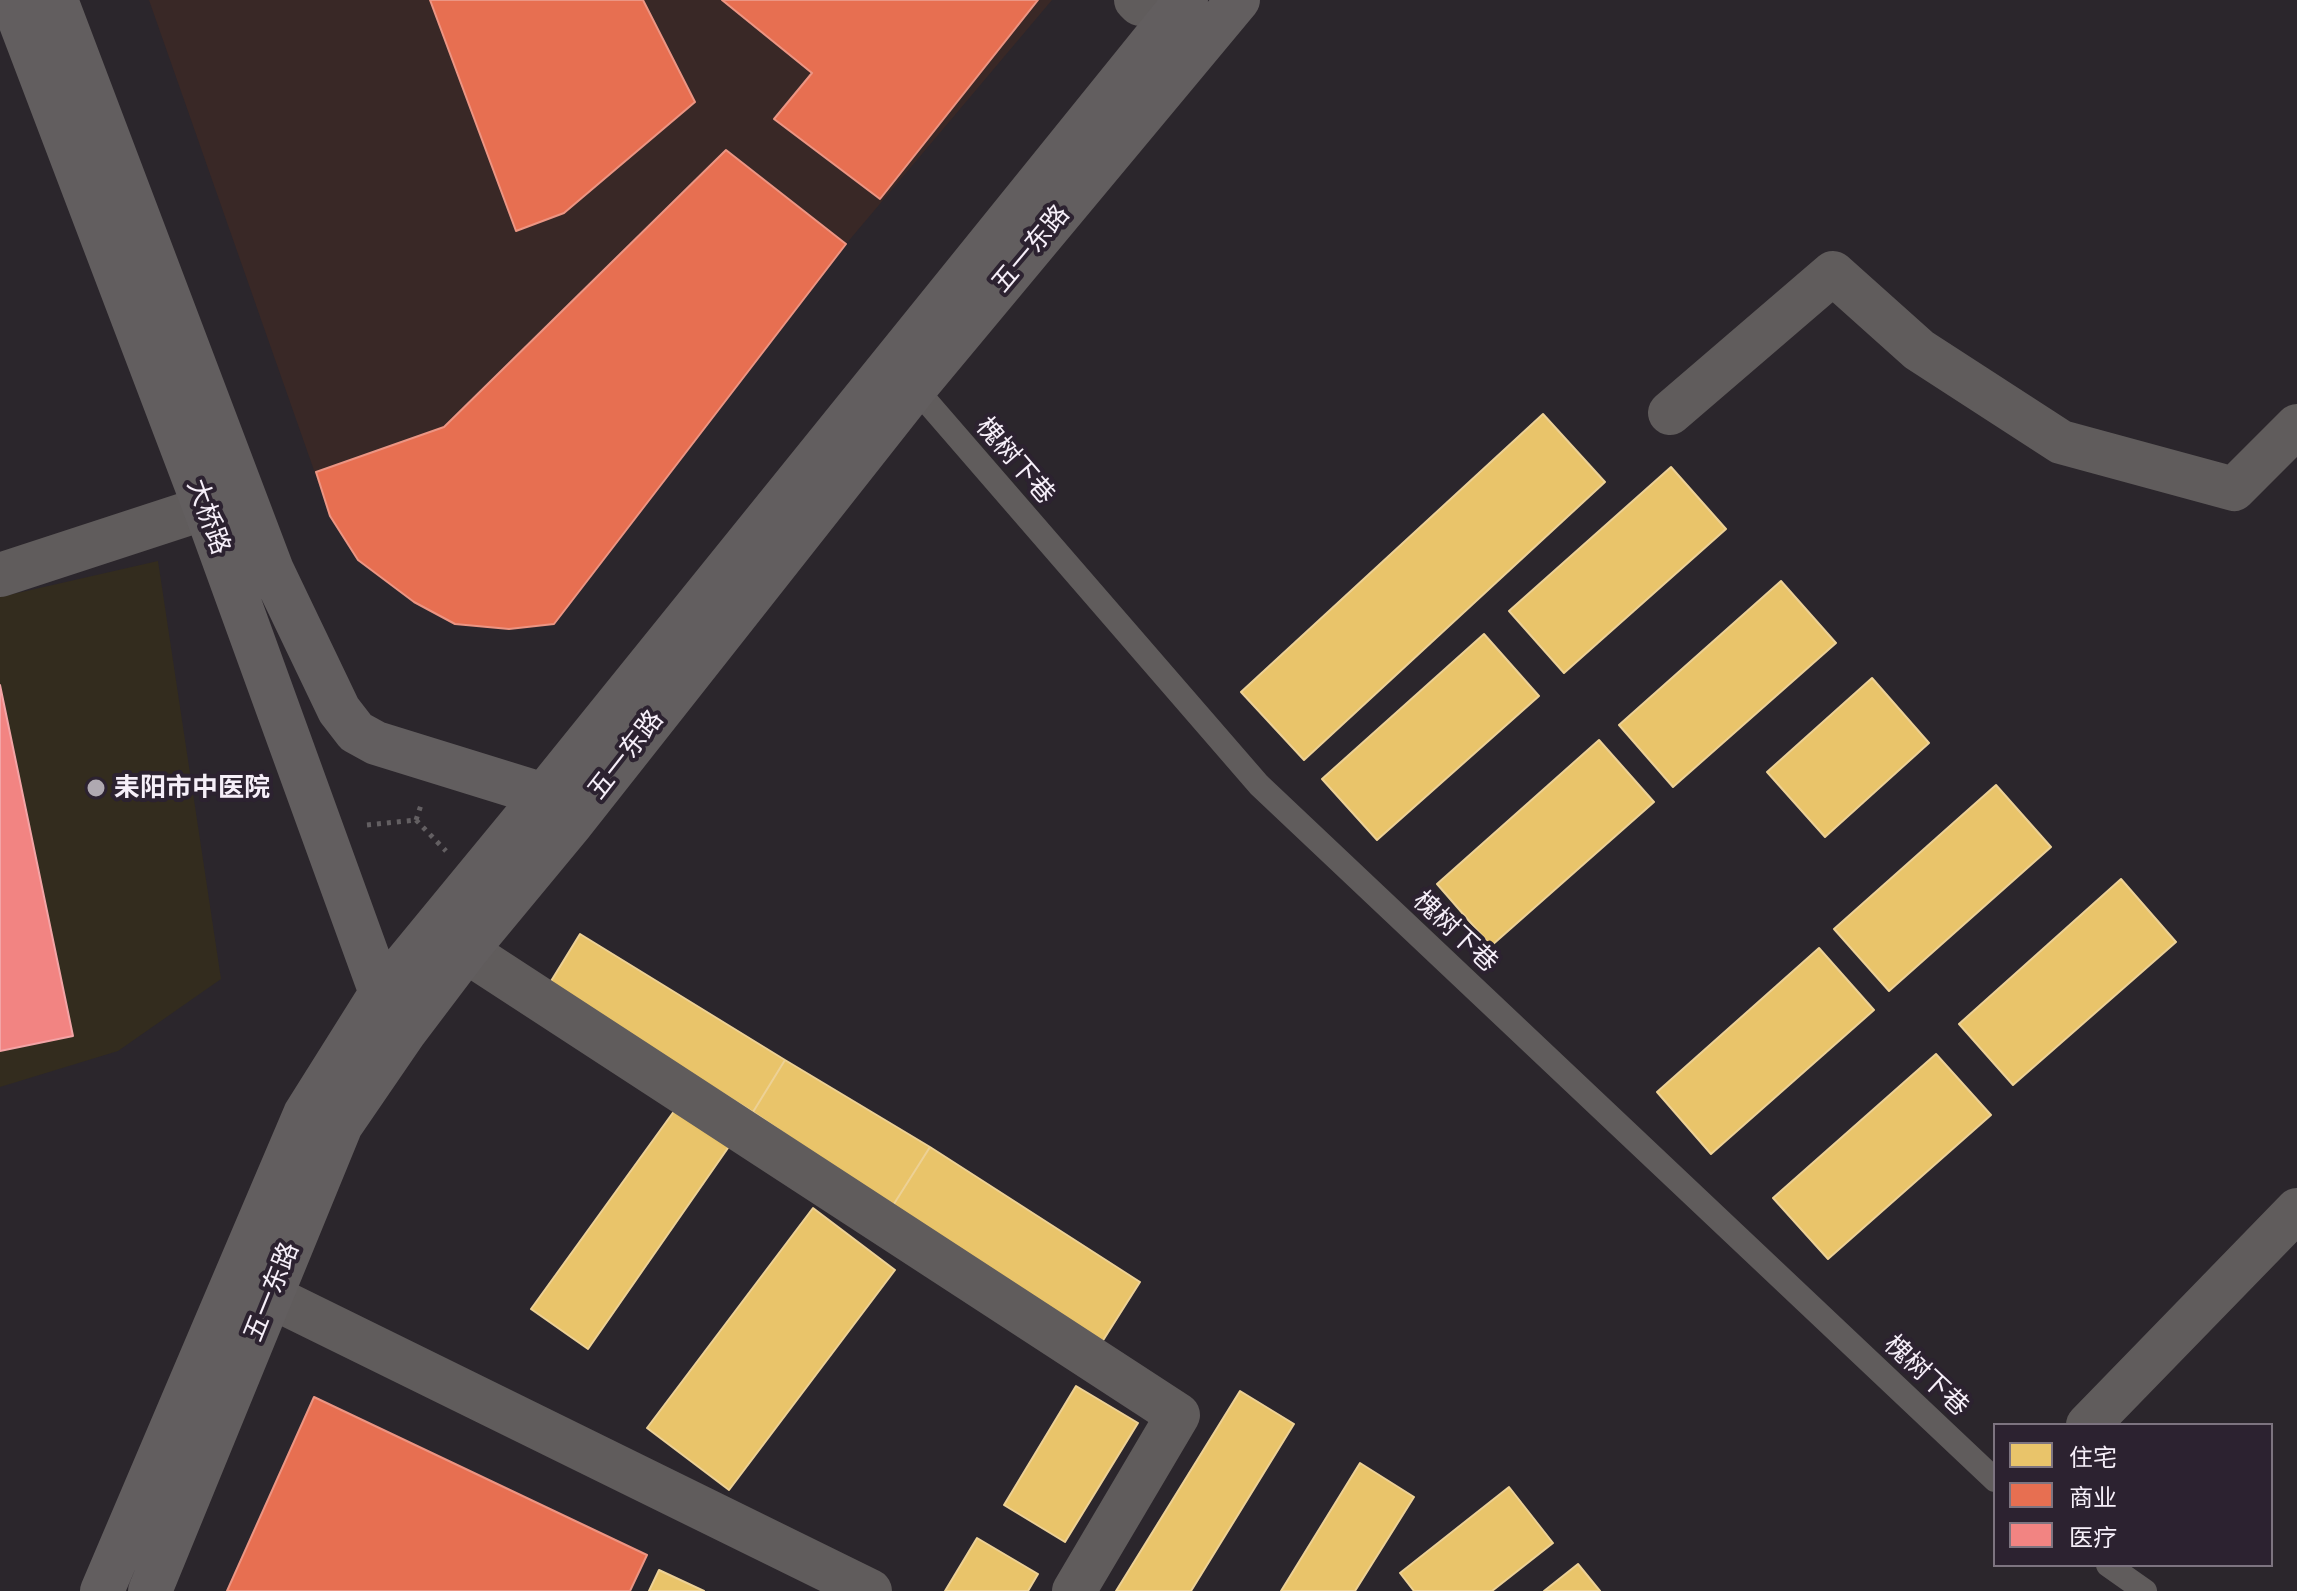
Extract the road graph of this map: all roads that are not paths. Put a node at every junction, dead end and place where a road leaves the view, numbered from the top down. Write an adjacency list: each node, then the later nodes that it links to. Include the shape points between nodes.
1 (12, 0): 8 (main road, 大桥路)
2 (56, 0): 8 (main road, 大桥路)
3 (1186, 0): 10 (main road, 五一东路)
4 (1238, 0): 5 (main road, 五一东路)
5 (915, 388): 10 (main road, 五一东路); 17 (lane, 槐树下巷, via 1275,801)
6 (1670, 413): 7 (street, via 1833,273 1919,350 2061,442 2234,489)
7 (2297, 426)
8 (223, 500): 9 (street); 10 (main road, 大桥路, via 285,598 339,710 356,732); 12 (main road, 大桥路)
9 (0, 575)
10 (558, 809): 11 (main road, 五一东路); 12 (main road, 五一东路)
11 (466, 951): 13 (main road, 五一东路); 22 (street, via 1178,1415)
12 (381, 993): 13 (main road, 大桥路); 19 (main road, 五一东路, via 305,1114)
13 (404, 1033): 15 (main road, 五一东路, via 341,1125)
14 (2297, 1210): 16 (street)
15 (270, 1296): 20 (main road, 五一东路); 21 (street)
16 (2090, 1423)
17 (1993, 1478)
18 (2111, 1567): 23 (lane)
19 (102, 1591)
20 (150, 1591)
21 (870, 1591)
22 (1074, 1591)
23 (2145, 1591)

